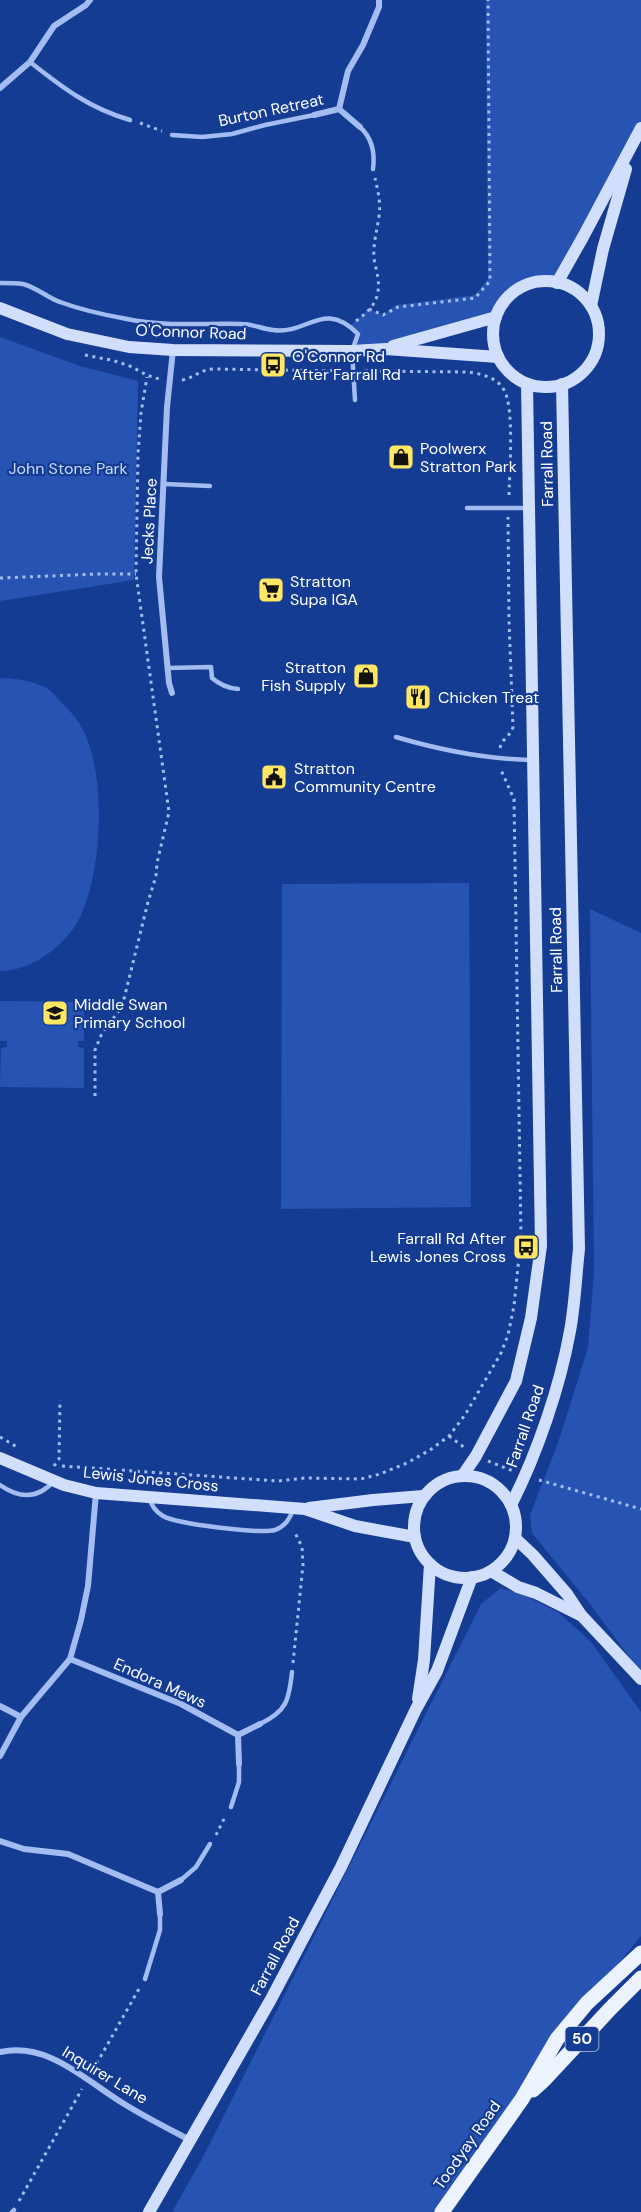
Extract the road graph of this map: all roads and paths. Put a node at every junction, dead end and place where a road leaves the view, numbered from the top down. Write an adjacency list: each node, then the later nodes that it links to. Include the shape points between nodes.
1 (90, 0): 4 (street, via 54,26)
2 (379, 0): 6 (street, Burton Retreat, via 363,45 348,71)
3 (488, 0): 18 (path, via 490,281 475,298 398,307 383,315)
4 (30, 62): 5 (street); 8 (lane, via 82,101)
5 (0, 88)
6 (339, 109): 7 (street, Burton Retreat); 9 (street, Burton Retreat)
7 (314, 116): 11 (lane, Burton Retreat, via 232,134)
8 (130, 120): 11 (path)
9 (360, 127): 13 (lane, Burton Retreat, via 371,144)
10 (641, 128): 12 (main road)
11 (172, 135)
12 (632, 148): 14 (main road); 16 (main road)
13 (373, 169): 18 (path, via 379,200 374,250 380,286)
14 (557, 282): 16 (main road, via 581,294); 19 (main road, via 534,284 513,293)
15 (0, 283): 20 (lane, via 25,285 59,302 130,320 243,323 284,330 321,318)
16 (591, 306): 29 (main road, via 599,337 595,354 578,376)
17 (0, 309): 22 (main road, O'Connor Road, via 67,334 129,347)
18 (369, 309): 20 (path)
19 (496, 317): 21 (main road, O'Connor Road); 24 (main road, via 493,330)
20 (350, 326): 23 (lane, via 358,334)
21 (386, 349): 23 (main road, O'Connor Road); 24 (main road, O'Connor Road)
22 (173, 350): 23 (main road, O'Connor Road); 27 (street, Jecks Place)
23 (352, 351): 25 (lane)
24 (498, 357): 28 (main road, via 506,369)
25 (354, 371): 27 (path, via 205,369 188,379); 30 (lane); 34 (path, via 480,373 500,384 509,413)
26 (147, 377): 36 (path, via 138,454)
27 (170, 380): 31 (street, Jecks Place)
28 (527, 384): 29 (main road); 35 (main road, Farrall Road)
29 (562, 384): 51 (main road, Farrall Road, via 579,1249 570,1331 552,1400)
30 (355, 400)
31 (165, 484): 32 (lane); 38 (street, Jecks Place, via 159,577)
32 (210, 486)
33 (467, 508): 34 (lane)
34 (508, 508): 35 (lane); 42 (path, via 513,727 502,740)
35 (528, 508): 43 (main road, Farrall Road)
36 (136, 574): 37 (path); 44 (path, via 169,812 122,1007 102,1033 95,1050)
37 (0, 578)
38 (167, 668): 39 (lane, via 211,667 212,678 218,683); 40 (street, Jecks Place)
39 (238, 689)
40 (172, 693)
41 (396, 737): 42 (lane)
42 (499, 759): 43 (lane); 45 (path, via 501,773 514,794 521,1237 508,1335 465,1415 449,1436 430,1450 380,1474 361,1479 269,1481 52,1466 59,1459)
43 (533, 760): 48 (main road, Farrall Road, via 541,1246 531,1318 516,1381)
44 (96, 1096)
45 (60, 1400)
46 (0, 1437): 47 (path)
47 (20, 1449)
48 (476, 1456): 50 (main road, Farrall Road); 51 (path)
49 (0, 1458): 52 (main road, Lewis Jones Cross)
50 (464, 1476): 55 (main road, via 448,1478); 57 (main road, Farrall Road, via 483,1479 500,1489)
51 (525, 1477): 57 (main road, Farrall Road); 59 (path)
52 (54, 1481): 53 (lane, via 34,1496 21,1495); 54 (main road, Lewis Jones Cross)
53 (0, 1485)
54 (96, 1493): 56 (main road, Lewis Jones Cross); 67 (street, via 88,1586)
55 (423, 1496): 58 (main road, Lewis Jones Cross); 61 (main road, via 415,1516)
56 (149, 1498): 58 (main road, Lewis Jones Cross); 60 (lane, via 152,1507 164,1517 183,1523 258,1531 275,1530)
57 (512, 1505): 62 (main road)
58 (299, 1508): 60 (lane); 61 (main road, Lewis Jones Cross, via 355,1526)
59 (641, 1509)
60 (288, 1522): 68 (path, via 302,1547 303,1564)
61 (415, 1537): 63 (main road)
62 (515, 1538): 64 (main road, via 502,1562); 66 (main road, via 551,1575)
63 (430, 1564): 65 (main road, via 442,1573); 71 (main road, Farrall Road, via 424,1660)
64 (490, 1571): 65 (main road); 66 (main road)
65 (472, 1577): 71 (main road, Farrall Road, via 437,1671)
66 (581, 1615): 69 (main road)
67 (70, 1659): 72 (street); 74 (street, Endora Mews, via 181,1704)
68 (292, 1672): 73 (lane, via 284,1709)
69 (641, 1679)
70 (0, 1706): 72 (street)
71 (416, 1708): 89 (main road, Farrall Road, via 341,1867)
72 (21, 1717): 75 (street)
73 (261, 1724): 74 (street)
74 (238, 1735): 76 (street)
75 (0, 1756)
76 (239, 1764): 77 (lane, via 239,1782)
77 (231, 1808): 79 (path)
78 (0, 1841): 81 (street, via 24,1849 68,1854)
79 (210, 1844): 80 (lane, via 196,1867)
80 (182, 1880): 81 (street)
81 (159, 1892): 82 (street)
82 (160, 1914): 85 (lane, via 160,1930)
83 (641, 1953): 88 (main road, Toodyay Road / 50, via 587,2003 557,2039)
84 (641, 1978): 88 (main road, Toodyay Road / 50)
85 (145, 1979): 87 (path)
86 (0, 2052): 87 (street, Inquirer Lane, via 38,2053 65,2063)
87 (88, 2079): 89 (street, Inquirer Lane, via 122,2103); 90 (path)
88 (522, 2098): 92 (main road, Toodyay Road / 50)
89 (191, 2140): 91 (main road, Farrall Road)
90 (13, 2211)
91 (149, 2212)
92 (441, 2212)

